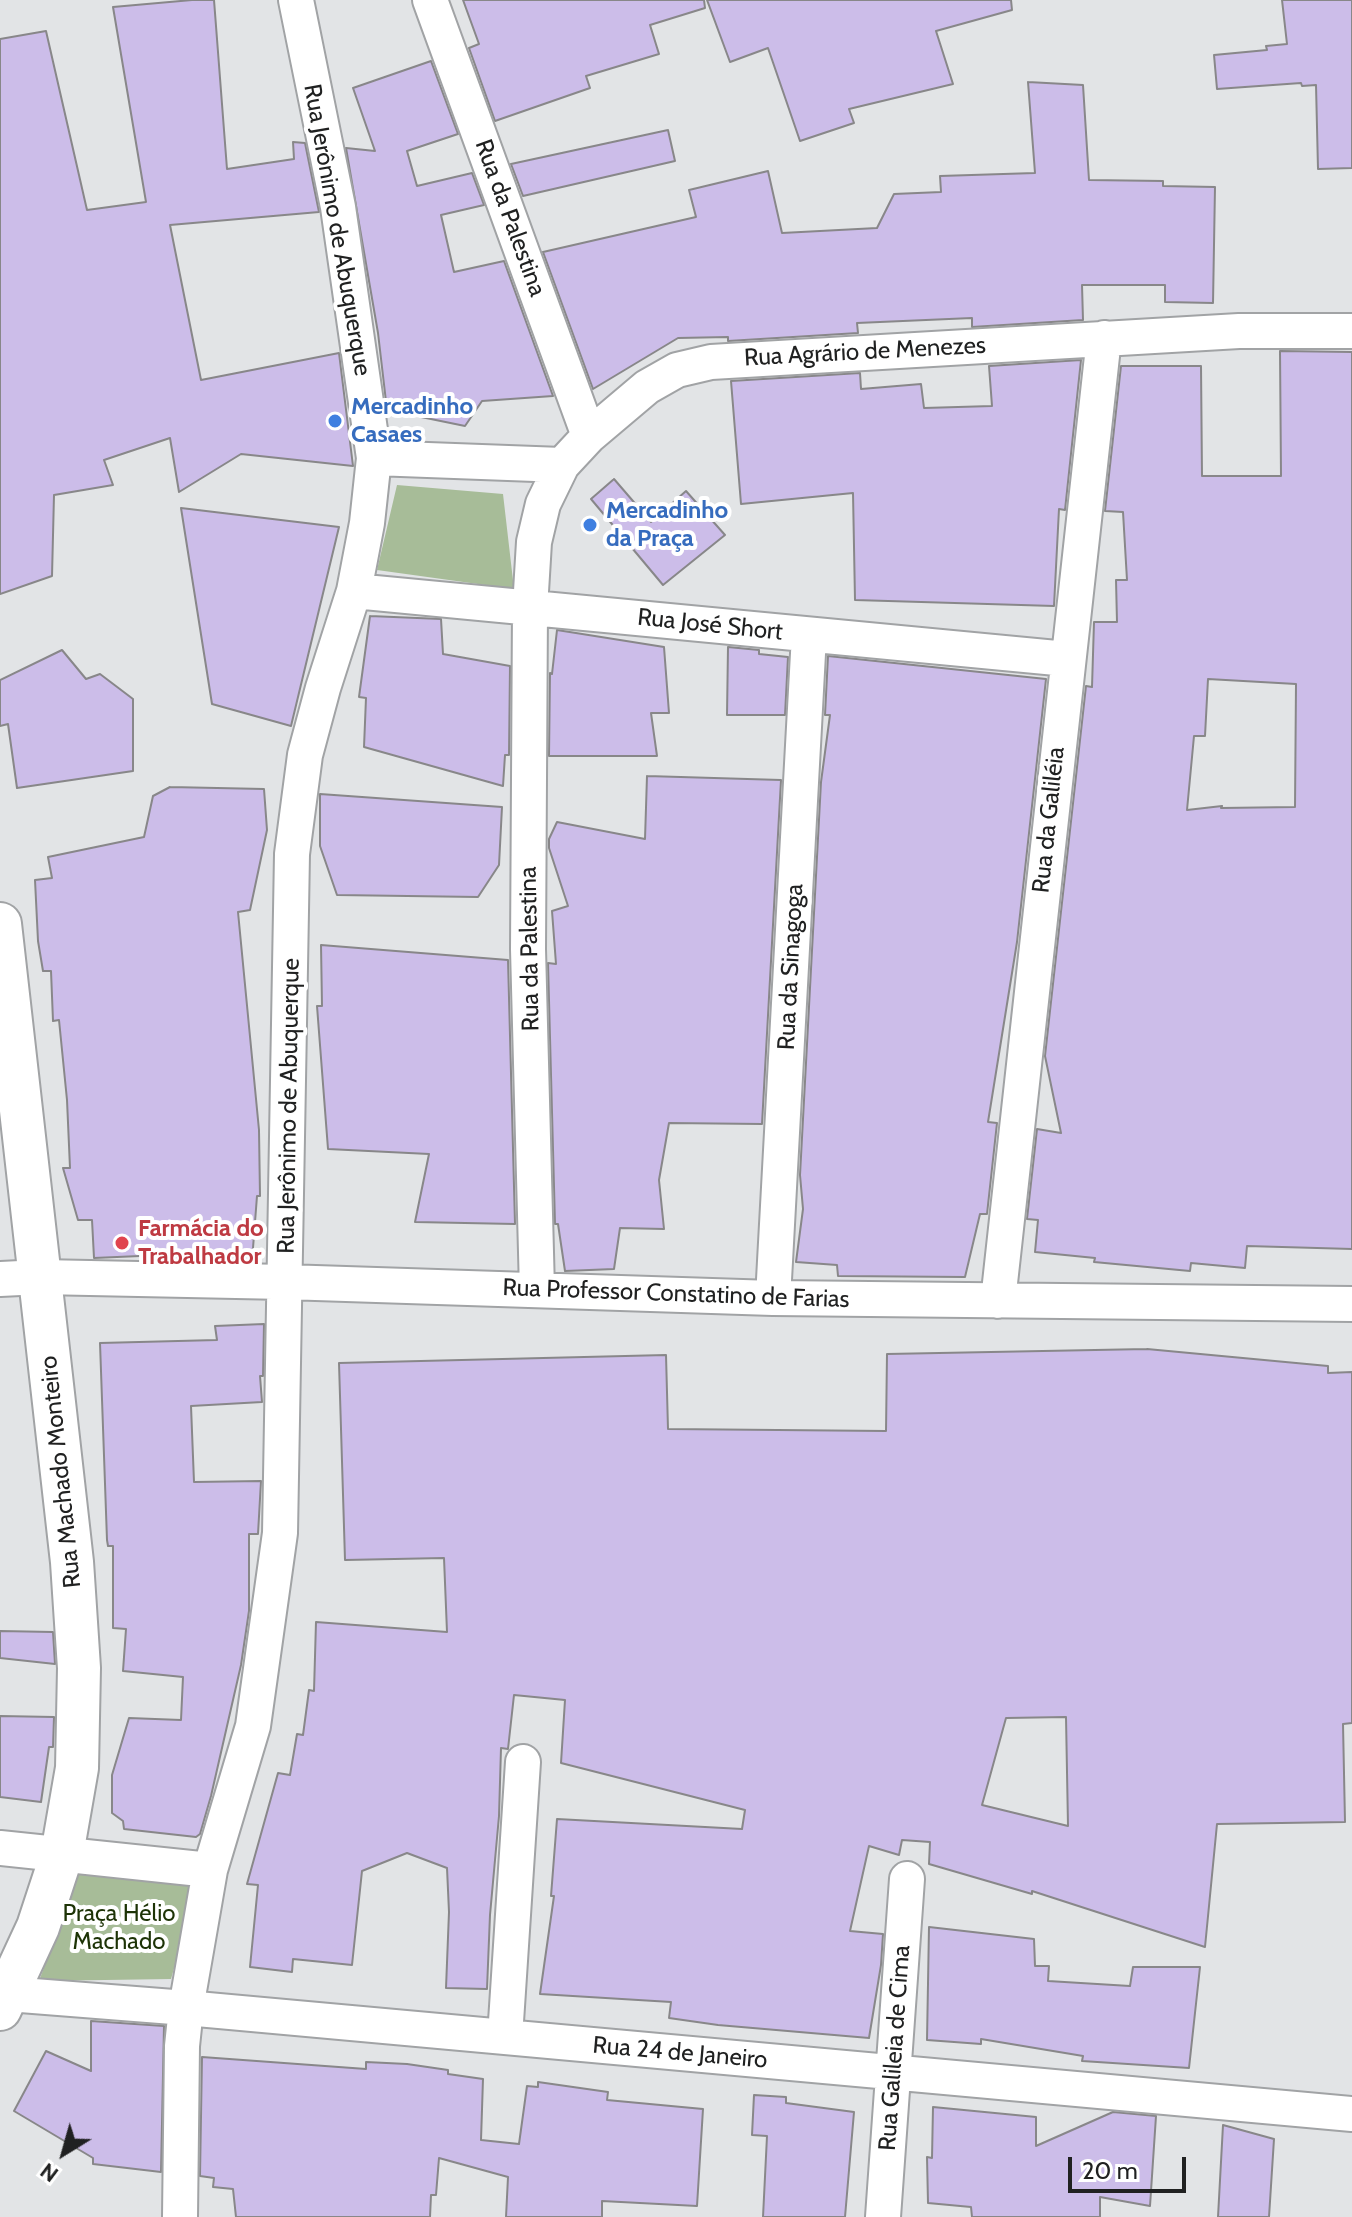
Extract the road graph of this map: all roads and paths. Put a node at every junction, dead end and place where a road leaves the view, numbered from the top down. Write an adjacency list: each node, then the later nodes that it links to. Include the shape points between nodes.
1 (296, 0): 6 (street, Rua Jerônimo de Abuquerque, via 338,207)
2 (430, 0): 5 (street, Rua da Palestina)
3 (1352, 331): 4 (street, Rua Agrário de Menezes)
4 (1104, 338): 5 (street, Rua Agrário de Menezes, via 711,362 677,370 647,387); 11 (street, Rua da Galiléia)
5 (589, 436): 7 (street, Rua Agrário de Menezes)
6 (374, 458): 7 (street); 8 (street, Rua Jerônimo de Abuquerque)
7 (562, 465): 9 (street, Rua Agrário de Menezes, via 543,504 534,542)
8 (354, 591): 9 (street, Rua José Short); 15 (street, Rua Jerônimo de Abuquerque, via 305,755 292,854)
9 (530, 608): 10 (street, Rua José Short); 16 (street, Rua da Palestina, via 528,949)
10 (809, 635): 11 (street, Rua José Short); 17 (street, Rua da Sinagoga)
11 (1067, 659): 18 (street, Rua da Galiléia)
12 (0, 924): 13 (street, Rua Machado Monteiro)
13 (41, 1277): 14 (street, Rua Professor Constatino de Farias); 15 (street, Rua Professor Constatino de Farias); 22 (street, Rua Machado Monteiro, via 79,1668 77,1768)
14 (0, 1279)
15 (285, 1282): 16 (street, Rua Professor Constatino de Farias); 23 (street, Rua Jerônimo de Abuquerque, via 280,1533 272,1602 253,1726)
16 (537, 1290): 17 (street, Rua Professor Constatino de Farias)
17 (773, 1298): 18 (street, Rua Professor Constatino de Farias)
18 (998, 1301): 19 (street, Rua Professor Constatino de Farias)
19 (1352, 1304)
20 (523, 1762): 27 (street)
21 (0, 1848): 22 (street)
22 (62, 1854): 23 (street); 25 (street, Rua Machado Monteiro, via 38,1927)
23 (210, 1870): 26 (street, Rua Jerônimo de Abuquerque)
24 (907, 1879): 28 (street, Rua Galileia de Cima)
25 (4, 2002): 26 (street, Rua 24 de Janeiro)
26 (186, 2008): 27 (street, Rua 24 de Janeiro); 30 (street, Rua Jerônimo de Abuquerque)
27 (505, 2037): 28 (street, Rua 24 de Janeiro)
28 (894, 2073): 29 (street, Rua 24 de Janeiro); 31 (street, Rua Galileia de Cima)
29 (1352, 2114)
30 (180, 2217)
31 (883, 2217)

